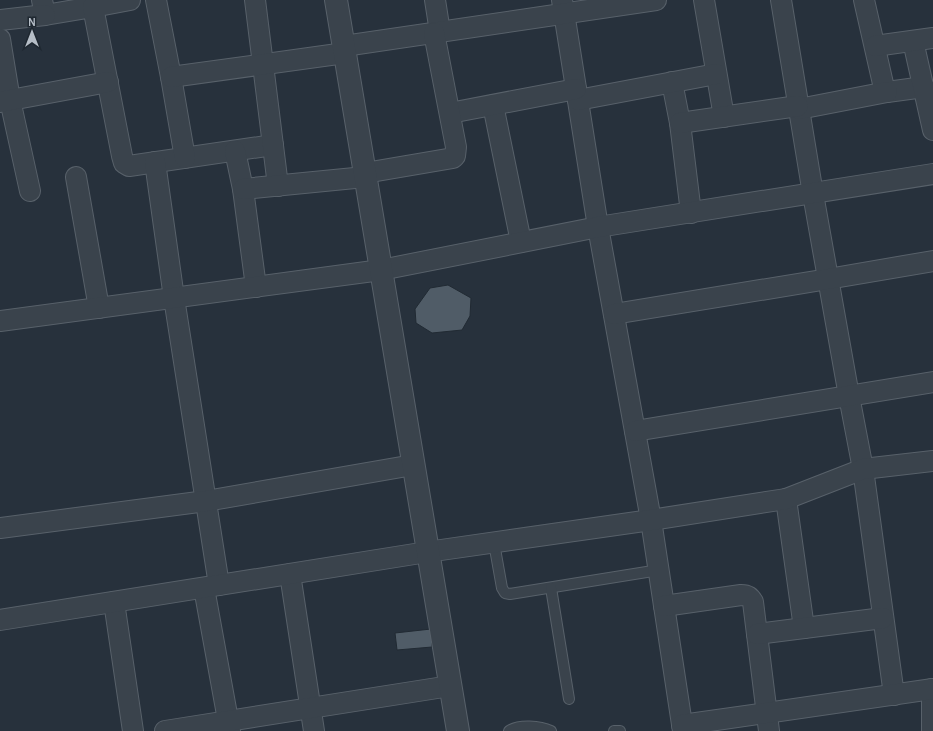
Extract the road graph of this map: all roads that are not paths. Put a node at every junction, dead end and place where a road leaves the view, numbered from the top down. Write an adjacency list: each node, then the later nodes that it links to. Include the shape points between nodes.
1 (127, 0): 2 (street); 12 (street)
2 (130, 0)
3 (156, 0): 23 (street)
4 (255, 0): 21 (street)
5 (336, 0): 20 (street)
6 (435, 0): 15 (street)
7 (656, 0): 13 (street)
8 (704, 0): 22 (street)
9 (781, 0): 31 (street)
10 (864, 0): 19 (street)
11 (44, 7): 12 (street); 14 (street)
12 (93, 7): 24 (street)
13 (563, 7): 15 (street); 28 (street)
14 (0, 20)
15 (437, 33): 20 (street); 32 (street)
16 (933, 38): 18 (street)
17 (0, 39): 29 (street)
18 (913, 41): 19 (street); 26 (street)
19 (875, 46): 27 (street)
20 (344, 50): 21 (street); 41 (street)
21 (264, 64): 23 (street); 36 (street)
22 (716, 74): 25 (street); 33 (street)
23 (171, 76): 38 (street)
24 (108, 82): 29 (street); 39 (street, via 124,163 129,166)
25 (672, 82): 28 (street); 34 (street)
26 (924, 87): 27 (street); 35 (street)
27 (887, 92): 31 (street)
28 (577, 95): 30 (street); 48 (street)
29 (5, 101): 45 (street)
30 (493, 105): 32 (street); 49 (street)
31 (799, 107): 33 (street); 46 (street)
32 (450, 113): 41 (street, via 457,152 455,156)
33 (724, 117): 34 (street)
34 (680, 122): 47 (street)
35 (933, 130)
36 (273, 145): 37 (street); 43 (street)
37 (235, 151): 38 (street); 44 (street)
38 (185, 158): 39 (street)
39 (155, 162): 54 (street)
40 (933, 174): 46 (street)
41 (365, 175): 43 (street); 51 (street)
42 (76, 177): 55 (street)
43 (278, 186): 44 (street)
44 (243, 189): 53 (street)
45 (30, 191)
46 (813, 194): 47 (street); 52 (street)
47 (691, 213): 48 (street)
48 (598, 227): 49 (street); 56 (street)
49 (521, 242): 51 (street)
50 (933, 261): 52 (street)
51 (381, 270): 53 (street); 62 (street)
52 (828, 279): 56 (street); 59 (street)
53 (256, 287): 54 (street)
54 (174, 298): 55 (street); 65 (street)
55 (99, 308): 57 (street)
56 (614, 314): 60 (street)
57 (0, 321)
58 (933, 382): 59 (street)
59 (849, 396): 60 (street); 63 (street)
60 (635, 431): 66 (street)
61 (933, 462): 63 (street)
62 (413, 465): 65 (street); 69 (street)
63 (864, 469): 64 (street); 76 (street)
64 (786, 499): 66 (street); 78 (street)
65 (206, 501): 67 (street); 72 (street)
66 (651, 520): 68 (street); 70 (street)
67 (0, 528)
68 (494, 543): 69 (street); 73 (lane, via 505,593)
69 (427, 552): 71 (street); 80 (street)
70 (658, 570): 73 (lane); 75 (street)
71 (290, 574): 72 (street); 84 (street)
72 (212, 586): 74 (street); 86 (street)
73 (551, 588): 83 (lane)
74 (114, 602): 77 (street); 88 (street)
75 (664, 606): 79 (street, via 747,595 753,602); 87 (street)
76 (883, 618): 78 (street); 82 (street)
77 (0, 620)
78 (804, 628): 79 (street)
79 (757, 634): 85 (street)
80 (450, 686): 84 (street); 91 (street)
81 (933, 689): 82 (street); 96 (street)
82 (894, 695): 85 (street)
83 (569, 699)
84 (310, 708): 86 (street); 90 (street)
85 (768, 722): 87 (street)
86 (229, 726): 89 (street)
87 (683, 728)
88 (133, 731)
89 (165, 731)
90 (314, 731)
91 (458, 731)
92 (509, 731): 93 (lane, via 514,728 539,727)
93 (551, 731)
94 (614, 731): 95 (lane)
95 (620, 731)
96 (932, 731)

